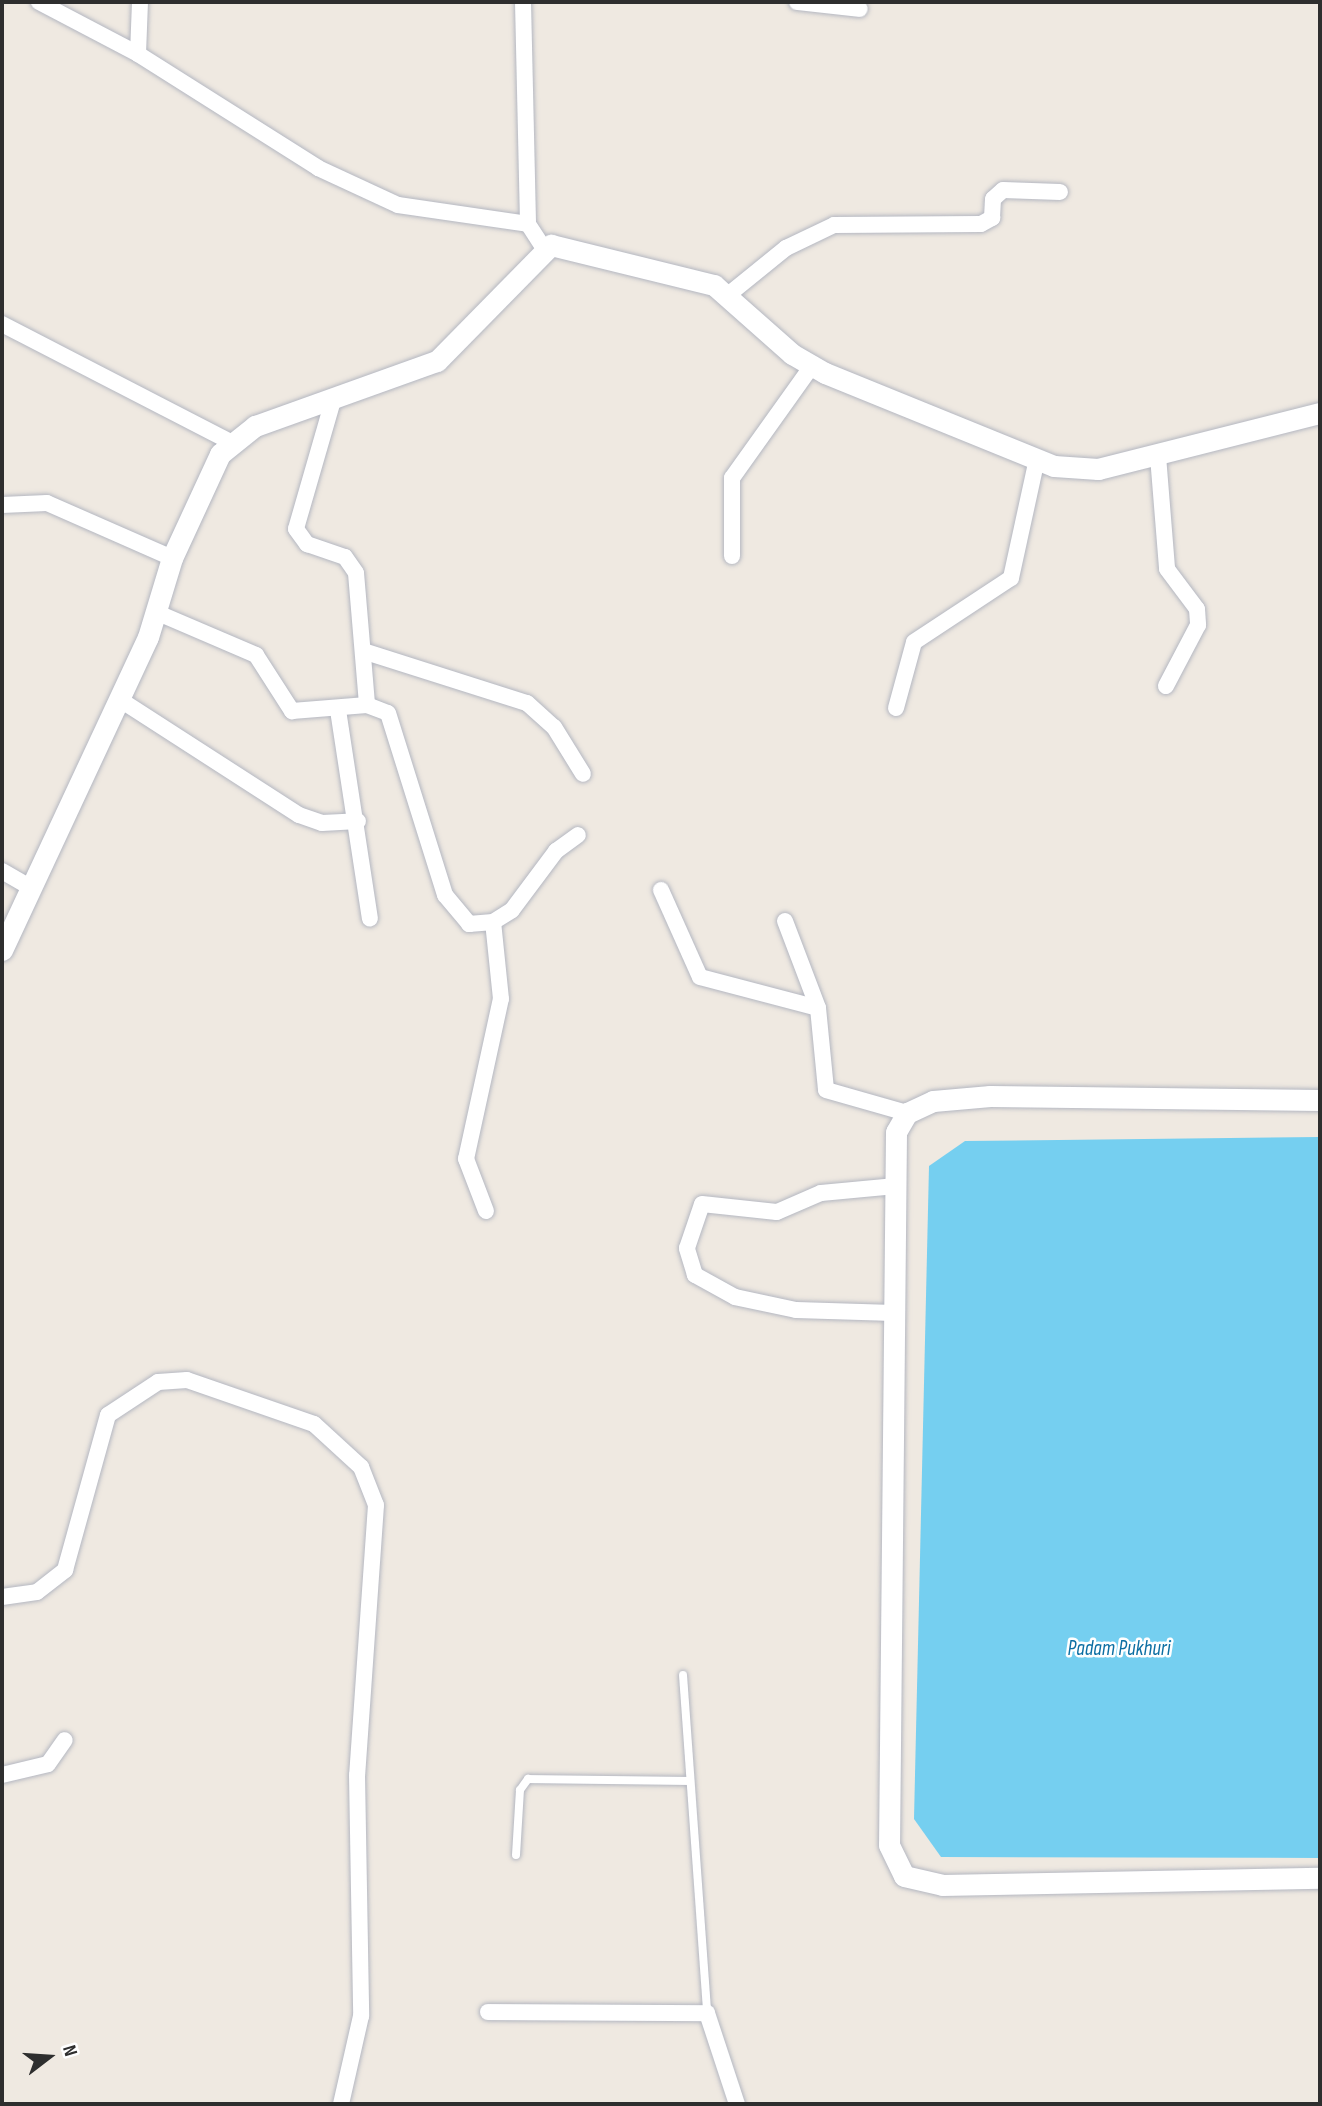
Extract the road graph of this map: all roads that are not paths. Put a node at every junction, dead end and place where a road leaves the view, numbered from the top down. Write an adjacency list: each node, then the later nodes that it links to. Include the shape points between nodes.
1 (39, 2): 6 (street)
2 (140, 2): 6 (street)
3 (523, 2): 8 (street)
4 (797, 2): 5 (street)
5 (860, 9)
6 (138, 54): 8 (street, via 277,145 383,199 439,214)
7 (1060, 192): 10 (street, via 1003,190 993,199 992,218 981,224 834,225 786,248)
8 (528, 224): 9 (street)
9 (544, 249): 10 (street, via 560,244 705,282); 13 (street, via 437,361)
10 (728, 295): 12 (street)
11 (2, 324): 15 (street)
12 (812, 366): 17 (street); 19 (street, via 732,478)
13 (334, 397): 15 (street); 22 (street, via 296,529 307,544 352,564)
14 (1320, 413): 16 (street)
15 (231, 442): 20 (street)
16 (1158, 456): 17 (street, via 1087,470); 23 (street, via 1167,569 1197,609 1198,625)
17 (1037, 459): 26 (street, via 1011,578 914,642)
18 (2, 505): 20 (street, via 47,503)
19 (732, 556)
20 (172, 558): 21 (street)
21 (158, 613): 24 (street); 27 (street, via 256,654 292,711)
22 (363, 651): 25 (street); 28 (street, via 527,703 549,720)
23 (1166, 686)
24 (120, 699): 29 (street, via 299,815); 32 (street)
25 (367, 705): 27 (street); 36 (street, via 388,712 395,724 451,909 469,924)
26 (896, 708)
27 (338, 710): 29 (street)
28 (583, 774)
29 (358, 821): 34 (street)
30 (578, 835): 36 (street, via 556,851 522,902)
31 (2, 871): 32 (street)
32 (31, 888): 37 (street)
33 (661, 890): 38 (street, via 700,977)
34 (370, 919)
35 (785, 921): 38 (street)
36 (493, 922): 42 (street, via 501,999 466,1159)
37 (2, 950)
38 (818, 1008): 40 (street, via 826,1090)
39 (1320, 1100): 40 (street, via 990,1096 933,1101)
40 (907, 1114): 41 (street, via 896,1132)
41 (896, 1186): 43 (street); 43 (street, via 821,1193 777,1212 702,1204 687,1248 695,1275 735,1297 796,1310)
42 (486, 1212)
43 (894, 1313): 50 (street, via 893,1863 904,1877 942,1885)
44 (2, 1597): 53 (street, via 37,1592 65,1570 108,1415 158,1382 187,1380 314,1424 361,1467 376,1505 357,1775 361,2015)
45 (683, 1675): 48 (lane)
46 (65, 1740): 47 (street, via 48,1764)
47 (2, 1775)
48 (687, 1781): 49 (lane, via 528,1779 520,1790); 52 (lane)
49 (516, 1855)
50 (1320, 1878)
51 (488, 2012): 52 (street)
52 (707, 2013): 54 (street)
53 (341, 2104)
54 (737, 2104)

